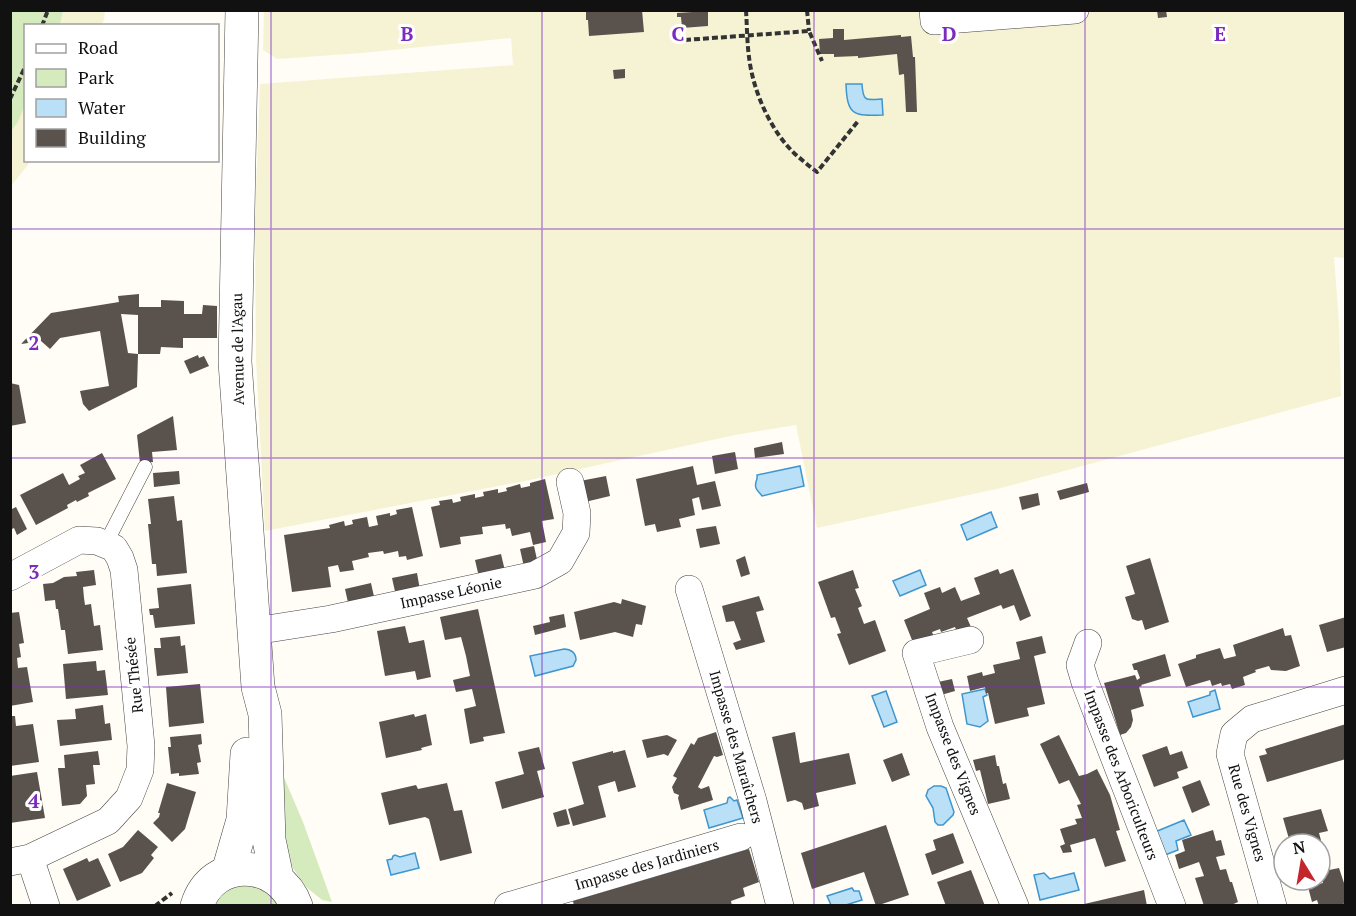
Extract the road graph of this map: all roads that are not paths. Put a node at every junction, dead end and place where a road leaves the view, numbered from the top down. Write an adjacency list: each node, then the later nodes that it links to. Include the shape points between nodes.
1 (242, 10): 9 (street, Avenue de l'Agau, via 235,362)
2 (933, 10): 3 (street, via 934,21)
3 (1075, 10)
4 (145, 467): 6 (lane)
5 (570, 482): 9 (street, Impasse Léonie, via 578,513 576,532 560,561 535,575 331,619)
6 (106, 543): 7 (street, via 79,540); 15 (street, Rue Thésée, via 114,548 124,570 140,770 129,798 108,821)
7 (10, 577)
8 (689, 589): 22 (street, Impasse des Maraîchers, via 753,801)
9 (255, 631): 12 (street, Avenue de l'Agau)
10 (970, 640): 23 (street, Impasse des Vignes, via 916,653 944,738)
11 (1088, 643): 24 (street, Impasse des Arboriculteurs, via 1080,665 1085,682)
12 (258, 687): 16 (street, Avenue de l'Agau, via 249,716 243,820); 17 (street, Avenue de l'Agau, via 265,714 269,840)
13 (1346, 690): 25 (street, Rue des Vignes, via 1252,719 1234,734 1230,754)
14 (741, 837): 18 (street, Impasse des Jardiniers)
15 (20, 860): 20 (street, Rue Thésée)
16 (228, 872): 17 (street, Avenue de l'Agau, via 261,871); 19 (street, via 206,888)
17 (293, 896)
18 (555, 899): 21 (street, Impasse des Jardiniers)
19 (195, 904)
20 (46, 906)
21 (508, 906)
22 (780, 906)
23 (1015, 906)
24 (1172, 906)
25 (1273, 906)

